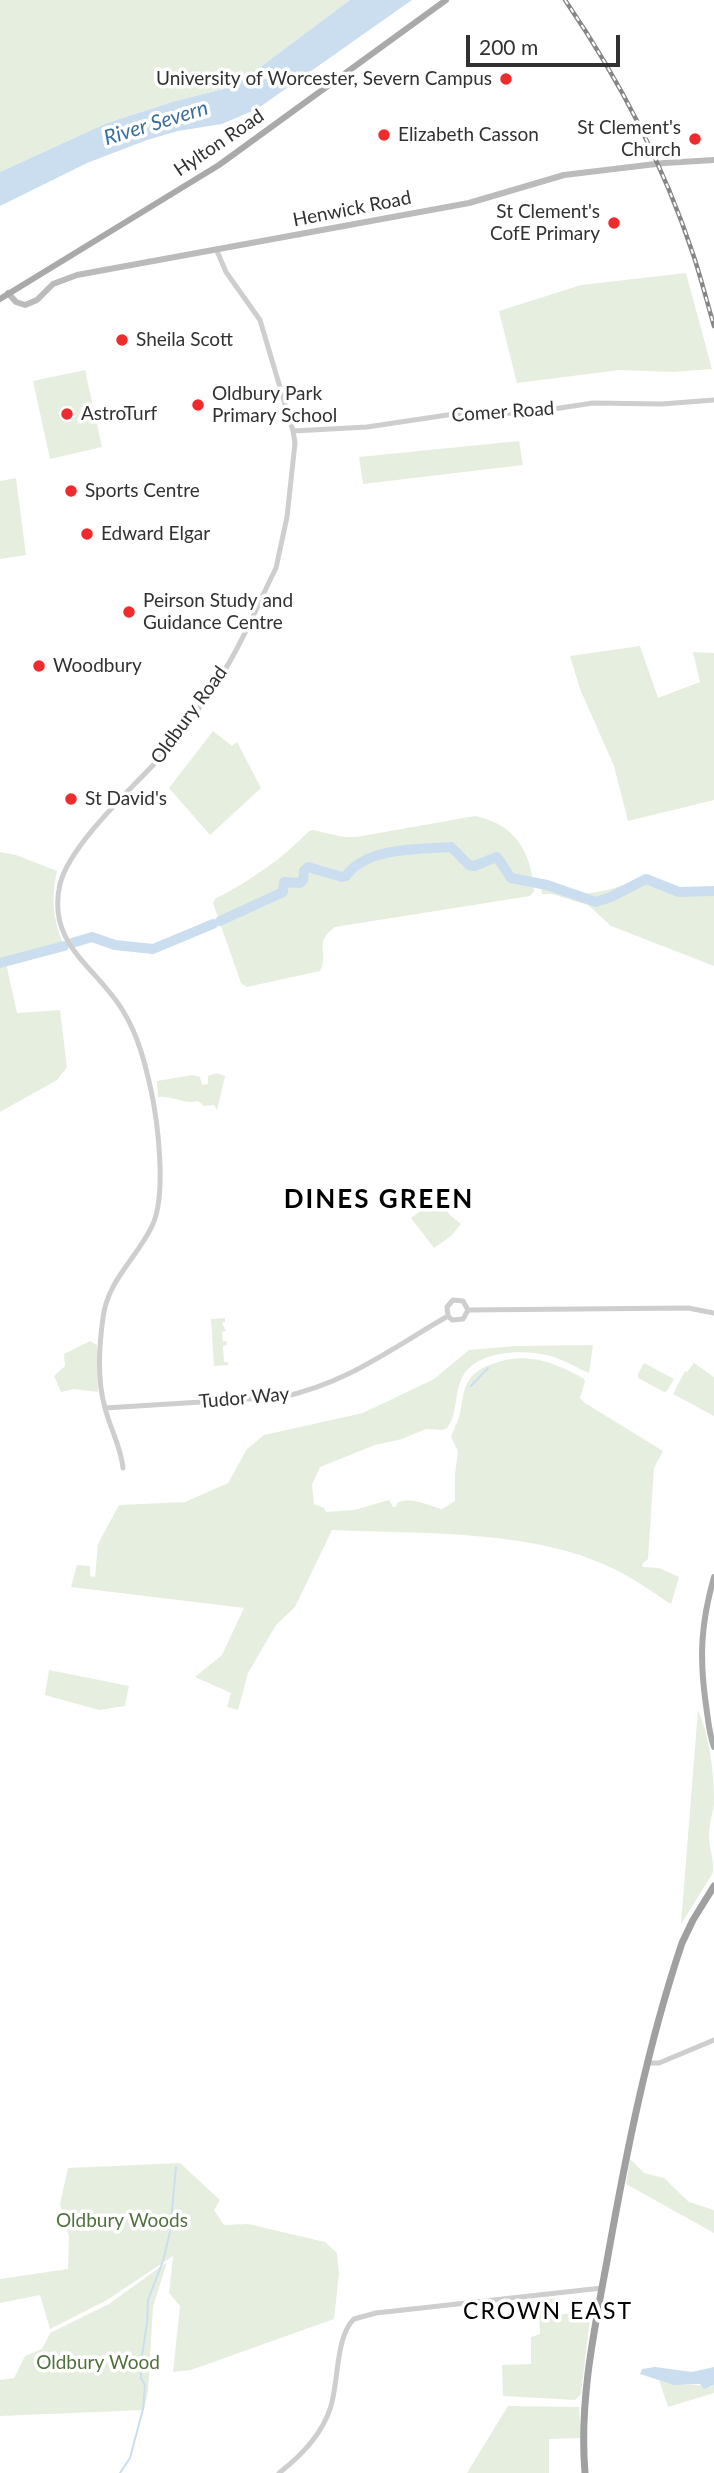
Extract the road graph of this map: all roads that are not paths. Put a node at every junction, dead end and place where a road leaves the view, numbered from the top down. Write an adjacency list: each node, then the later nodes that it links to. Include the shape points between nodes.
1 (446, 0): 4 (main road, Hylton Road, via 219,165)
2 (714, 160): 3 (main road, Henwick Road, via 564,176 469,203)
3 (217, 251): 4 (main road, Henwick Road, via 63,279 25,305); 7 (street, Oldbury Road, via 260,320)
4 (8, 293): 5 (main road, Hylton Road)
5 (0, 299)
6 (714, 400): 7 (street, Comer Road, via 593,403 527,413 454,414 367,427)
7 (293, 431): 11 (street, Oldbury Road, via 290,489 276,568 230,659 208,696 160,757 85,841 61,882 58,914 65,936 132,1026 152,1094 158,1157 160,1189 155,1220 119,1274 103,1316 101,1387)
8 (468, 1310): 9 (street, Tudor Way, via 688,1308); 10 (street, Tudor Way, via 457,1321); 10 (street, Tudor Way, via 463,1301 453,1300 447,1307)
9 (714, 1313)
10 (448, 1316): 11 (street, Tudor Way, via 354,1373 308,1391 281,1397)
11 (105, 1408): 12 (street, Oldbury Road)
12 (123, 1468)
13 (714, 1577): 14 (main road, via 700,1650)
14 (714, 1747)
15 (714, 1885): 17 (highway, via 682,1944)
16 (714, 2040): 17 (street, via 659,2063)
17 (647, 2063): 18 (highway)
18 (602, 2288): 19 (street, via 354,2319 345,2332 334,2398 323,2426); 20 (highway, via 587,2375)
19 (279, 2473)
20 (585, 2473)

